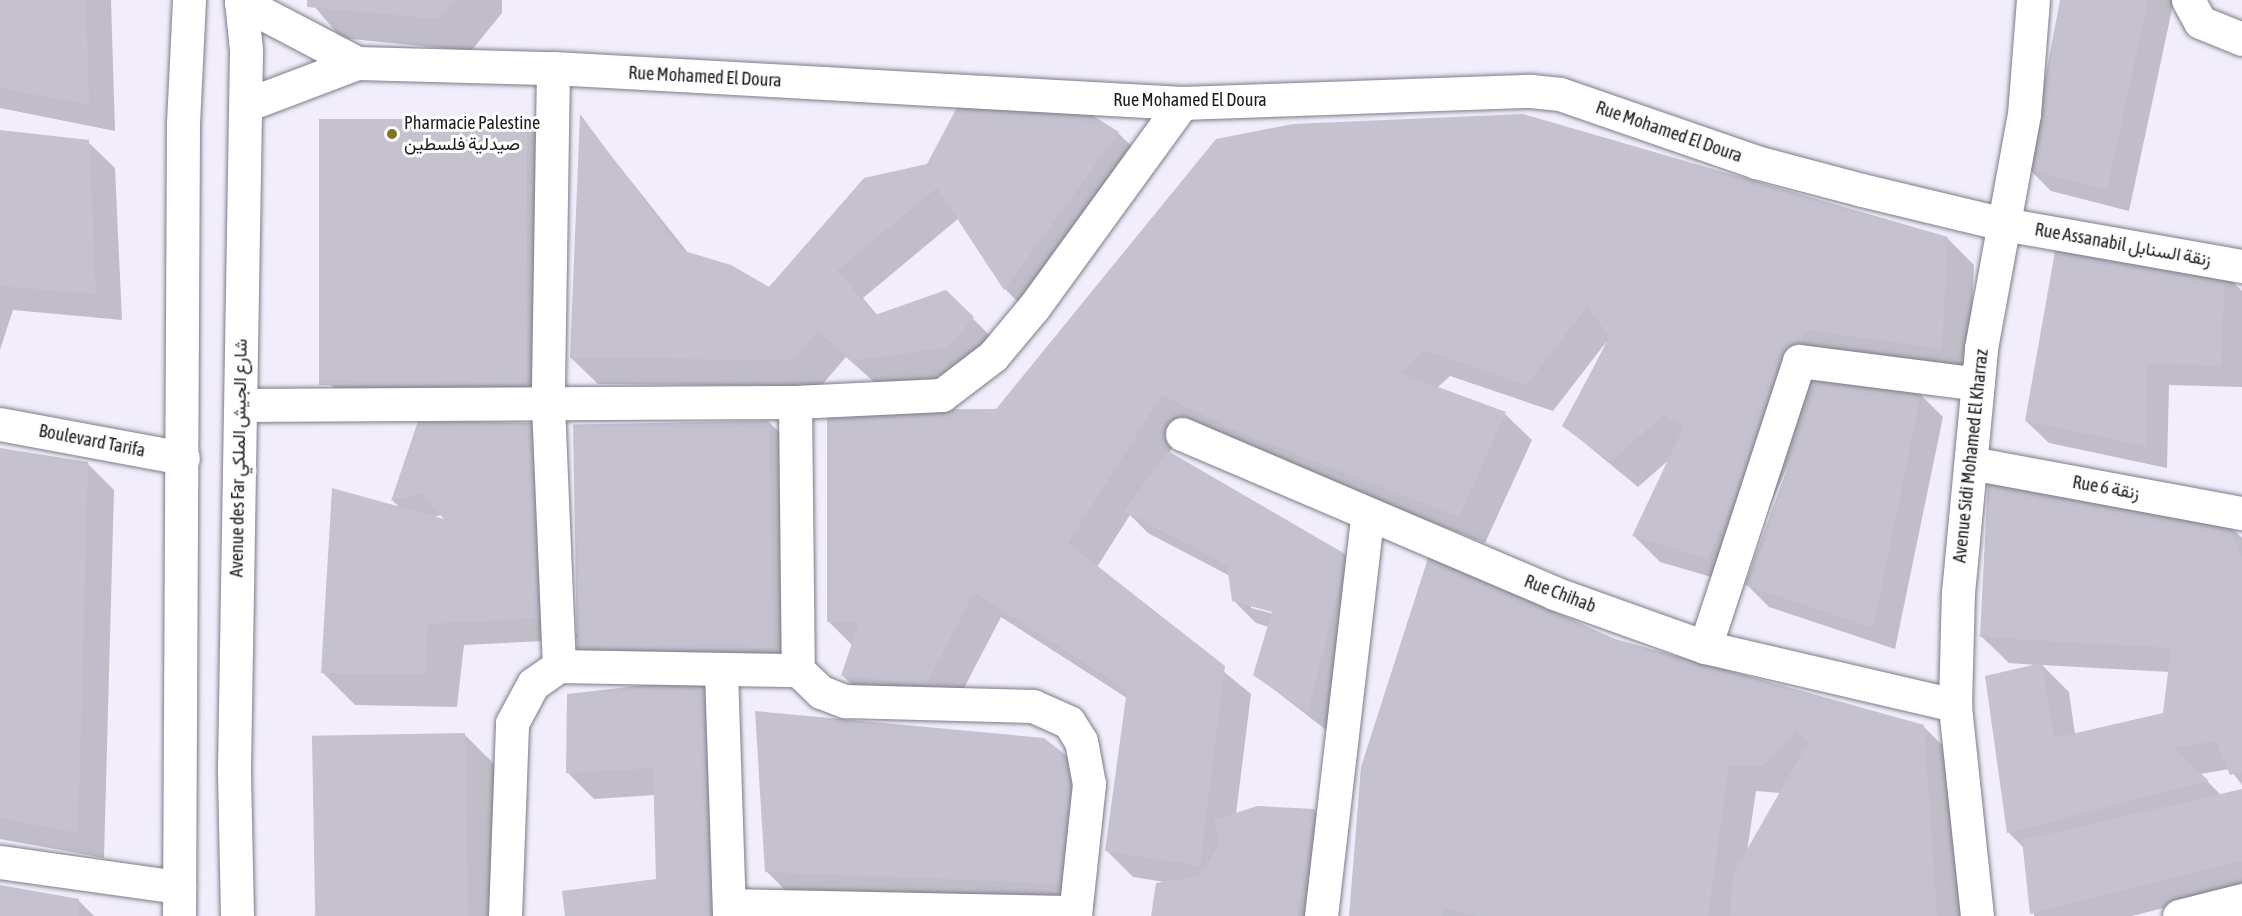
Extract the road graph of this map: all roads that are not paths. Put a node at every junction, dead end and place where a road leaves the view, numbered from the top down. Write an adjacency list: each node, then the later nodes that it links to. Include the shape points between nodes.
1 (189, 0): 18 (street)
2 (2033, 0): 10 (street, Avenue Sidi Mohamed El Kharraz, via 2024,114)
3 (2188, 0): 5 (street, via 2200,22)
4 (241, 1): 6 (street, Rue Mohamed El Doura); 9 (street, Avenue des Far شارع الجيش الملكي)
5 (2242, 39)
6 (357, 63): 7 (street, Rue Mohamed El Doura); 9 (street, Rue Mohamed El Doura)
7 (553, 68): 8 (street, Rue Mohamed El Doura); 15 (street)
8 (1182, 103): 10 (street, Rue Mohamed El Doura, via 1490,91 1560,94 1756,162); 13 (street, via 1034,307 968,380 942,395 916,399)
9 (246, 105): 14 (street, Avenue des Far شارع الجيش الملكي)
10 (2004, 224): 11 (street, Rue Assanabil زنقة السنابل); 12 (street, Avenue Sidi Mohamed El Kharraz, via 1991,276)
11 (2242, 266)
12 (1978, 384): 19 (street, Avenue Sidi Mohamed El Kharraz); 22 (street, via 1799,361)
13 (795, 402): 15 (street); 24 (street)
14 (241, 405): 15 (street); 32 (street, Avenue des Far شارع الجيش الملكي)
15 (548, 405): 23 (street)
16 (0, 424): 18 (street, Boulevard Tarifa)
17 (1182, 434): 21 (street, Rue Chihab)
18 (183, 458): 29 (street)
19 (1971, 463): 20 (street, Rue 6 زنقة); 26 (street, Avenue Sidi Mohamed El Kharraz)
20 (2242, 513)
21 (1367, 516): 22 (street, Rue Chihab); 34 (street)
22 (1705, 647): 26 (street, Rue Chihab)
23 (559, 666): 25 (street); 33 (street, via 525,693 512,723)
24 (798, 670): 25 (street); 31 (street, via 821,692 845,701 1033,706 1069,722 1082,741 1089,784)
25 (721, 672): 30 (street)
26 (1955, 705): 35 (street, Avenue Sidi Mohamed El Kharraz)
27 (0, 862): 29 (street)
28 (2242, 900): 36 (street)
29 (179, 902)
30 (729, 910): 31 (street)
31 (1075, 914)
32 (237, 916)
33 (505, 916)
34 (1321, 916)
35 (1977, 916)
36 (2179, 916)

